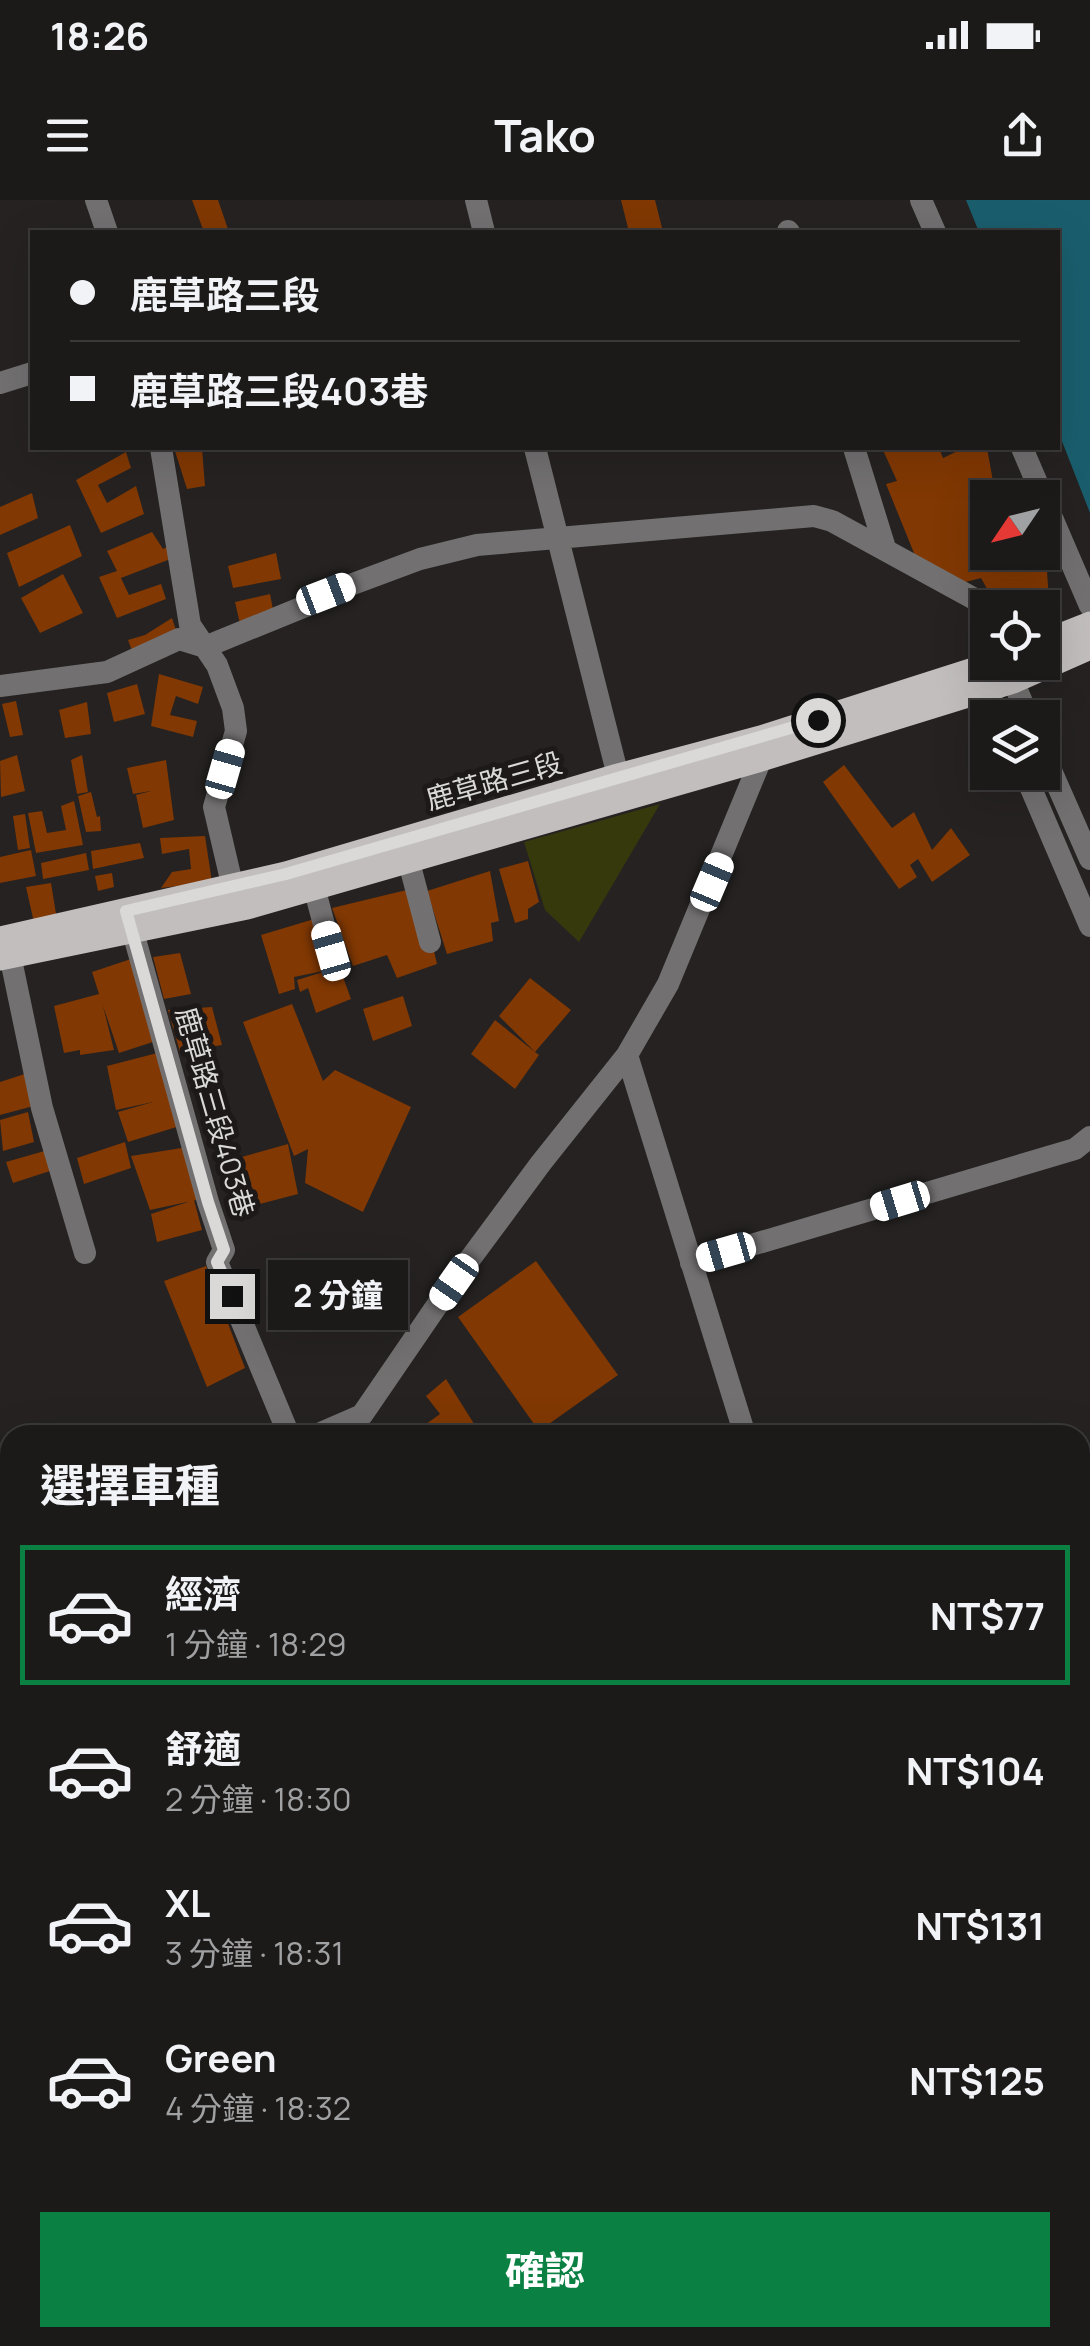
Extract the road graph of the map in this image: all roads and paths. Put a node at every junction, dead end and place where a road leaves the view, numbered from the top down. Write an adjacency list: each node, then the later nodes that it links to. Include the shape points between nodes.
1 (96, 200): 4 (street)
2 (476, 200): 5 (street)
3 (921, 200): 6 (street)
4 (106, 230)
5 (484, 230)
6 (933, 230)
7 (30, 374): 8 (street)
8 (0, 384)
9 (161, 450): 19 (street, via 190,625)
10 (536, 450): 13 (street)
11 (855, 450): 14 (street)
12 (1023, 450): 16 (street)
13 (558, 538): 14 (street, via 814,516); 19 (street, via 439,554); 26 (street)
14 (884, 548): 15 (street)
15 (970, 596)
16 (1090, 606)
17 (1090, 624): 18 (main road)
18 (1060, 635)
19 (205, 646): 24 (street, via 178,639 106,672); 32 (street, via 233,708 236,731 214,807)
20 (1090, 648): 21 (main road, 鹿草路三段)
21 (1060, 656)
22 (976, 680): 26 (main road, 鹿草路三段)
23 (981, 680): 25 (main road, 鹿草路三段)
24 (0, 686)
25 (761, 759): 29 (main road, 鹿草路三段); 38 (street, via 668,984)
26 (618, 776): 29 (main road, 鹿草路三段)
27 (1032, 790): 34 (street)
28 (1060, 790): 30 (street)
29 (406, 850): 31 (main road, 鹿草路三段); 35 (street)
30 (1090, 859)
31 (311, 878): 32 (main road, 鹿草路三段); 33 (main road, 鹿草路三段, via 247,907); 37 (street)
32 (233, 888): 33 (main road, 鹿草路三段)
33 (129, 921): 36 (main road, 鹿草路三段); 42 (street, 鹿草路三段403巷, via 224,1250 217,1262)
34 (1090, 926)
35 (430, 942)
36 (3, 951): 40 (street)
37 (331, 951)
38 (627, 1055): 41 (street); 43 (street, via 497,1222)
39 (1090, 1138): 41 (street, via 1075,1149)
40 (85, 1253)
41 (691, 1263): 44 (street)
42 (285, 1425)
43 (368, 1425)
44 (742, 1425)

